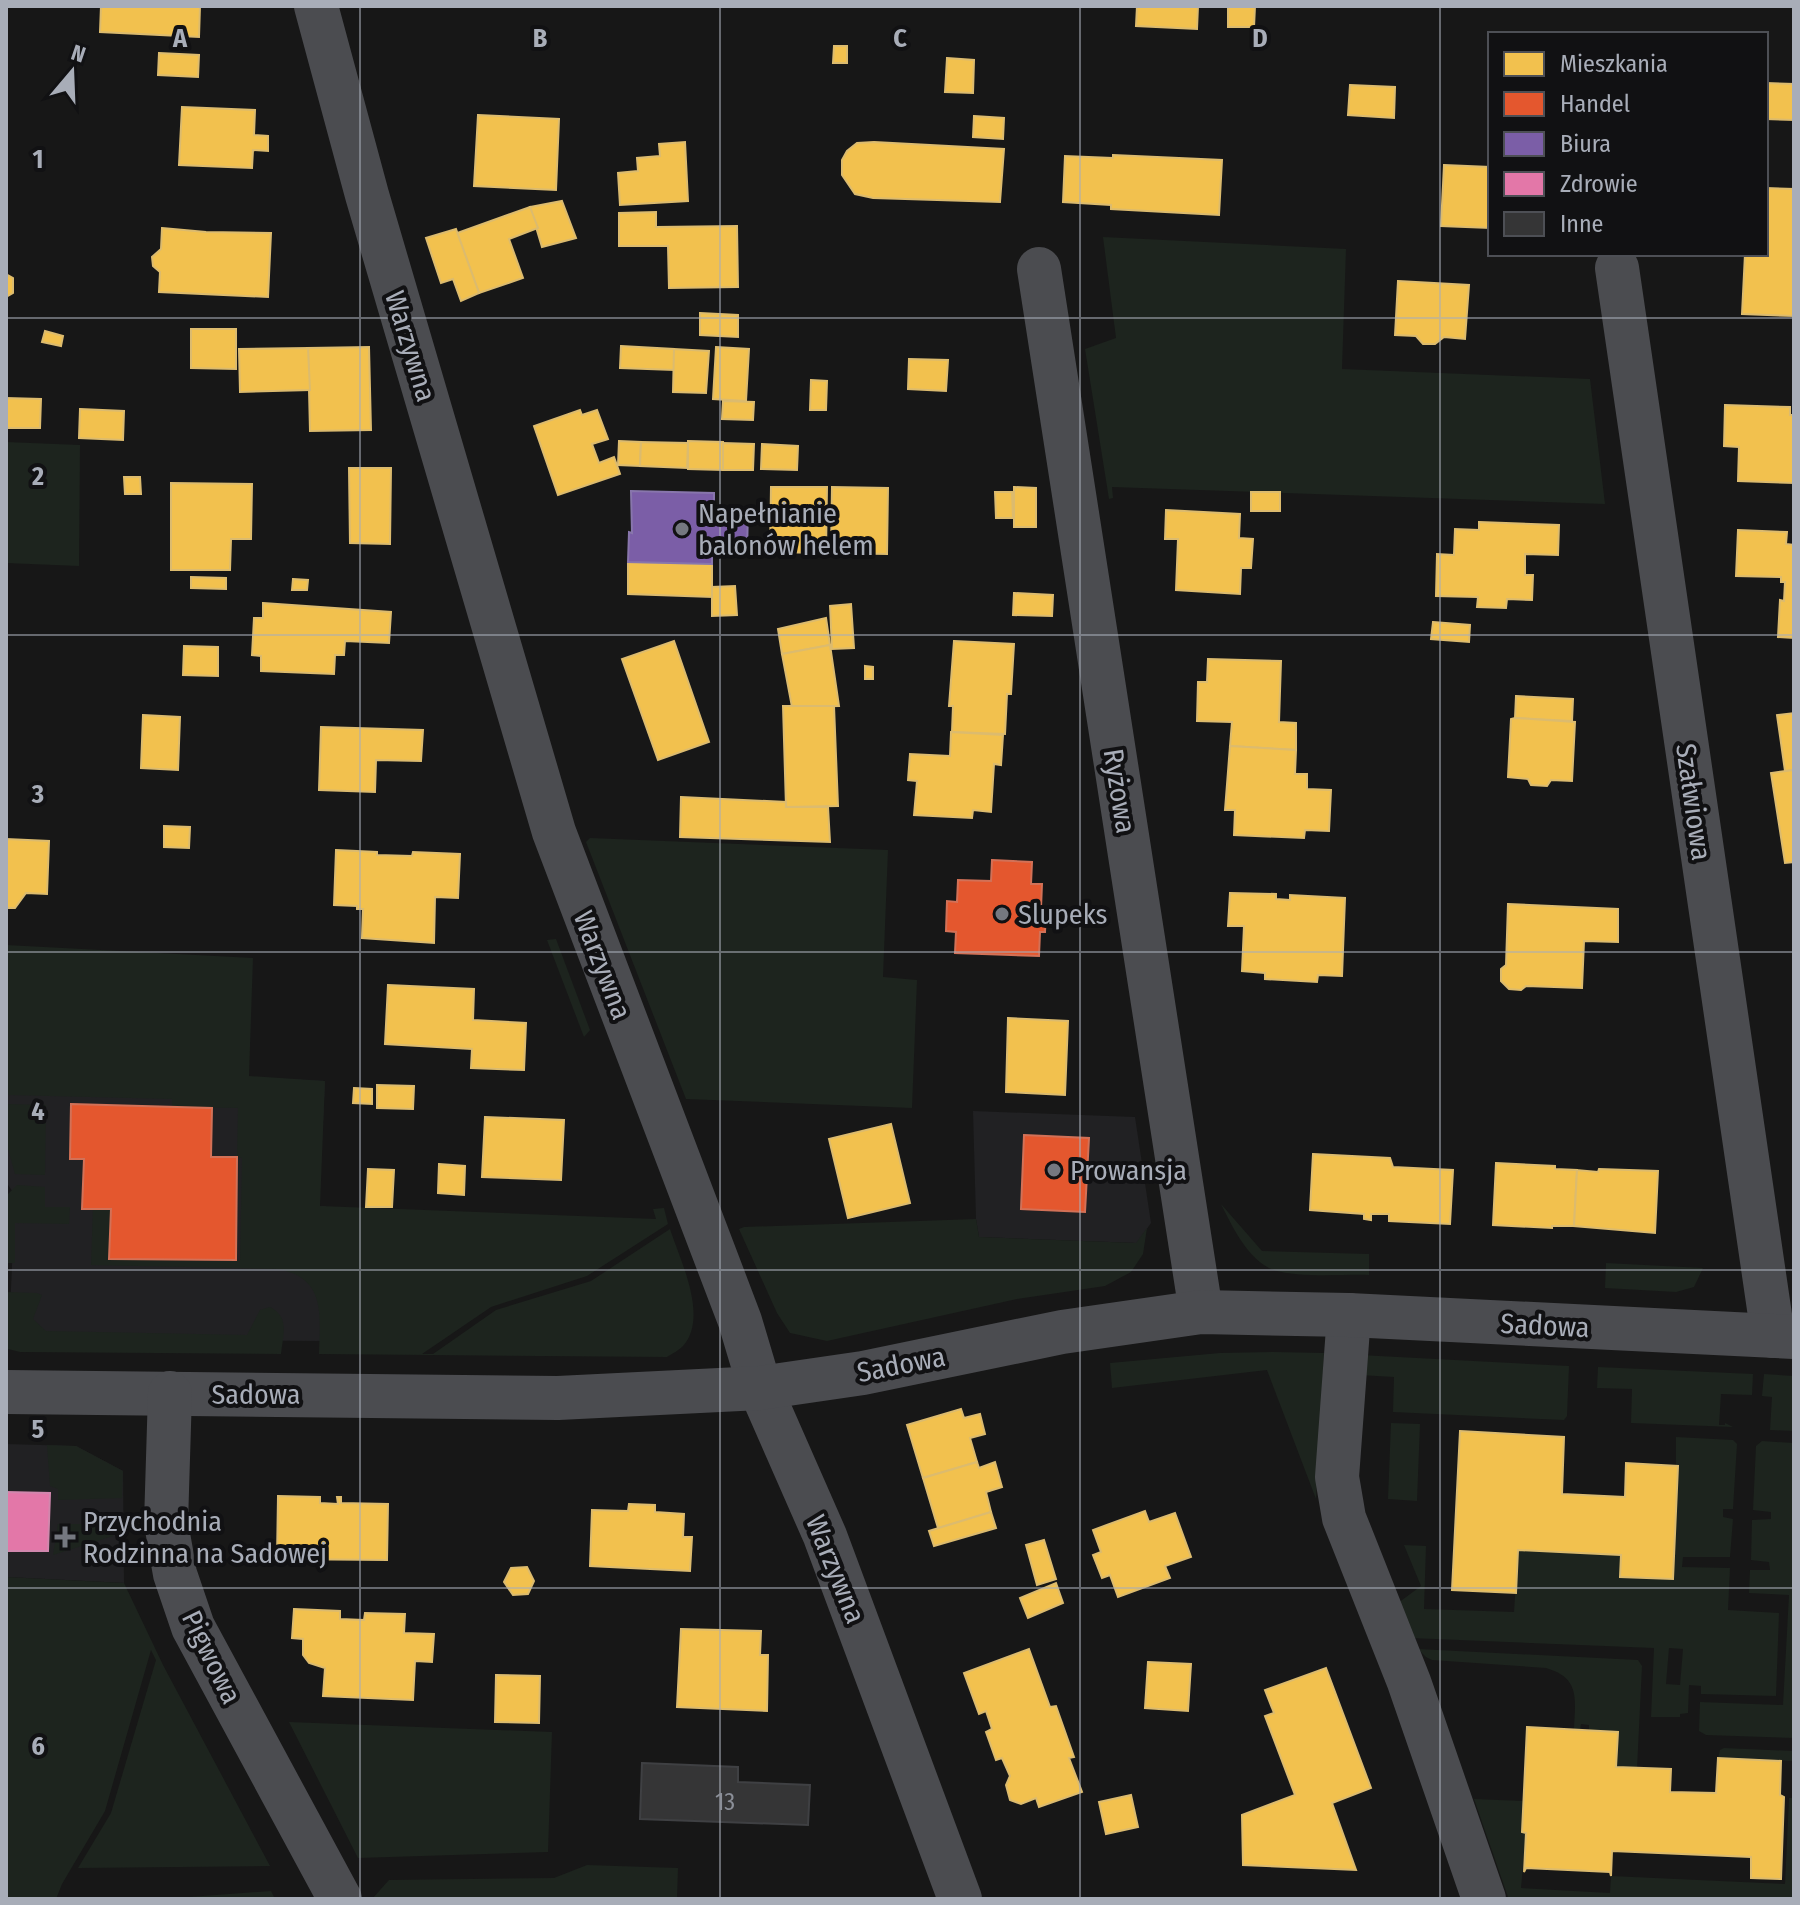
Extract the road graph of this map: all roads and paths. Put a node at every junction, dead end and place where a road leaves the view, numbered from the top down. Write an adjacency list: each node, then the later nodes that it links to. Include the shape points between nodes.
1 (316, 6): 7 (street, Warzywna, via 554,832 737,1314)
2 (1617, 268): 6 (street, Szałwiowa)
3 (1039, 269): 4 (street, Ryżowa)
4 (1201, 1312): 5 (street, Sadowa); 7 (street, Sadowa)
5 (1349, 1315): 6 (street, Sadowa); 12 (street, via 1338,1496)
6 (1784, 1337)
7 (760, 1388): 9 (street, Sadowa, via 558,1398); 11 (street, Warzywna, via 825,1536)
8 (6, 1392): 9 (street, Sadowa)
9 (170, 1393): 10 (street, Pigwowa, via 166,1523 175,1574 193,1627)
10 (340, 1899)
11 (960, 1899)
12 (1484, 1899)

